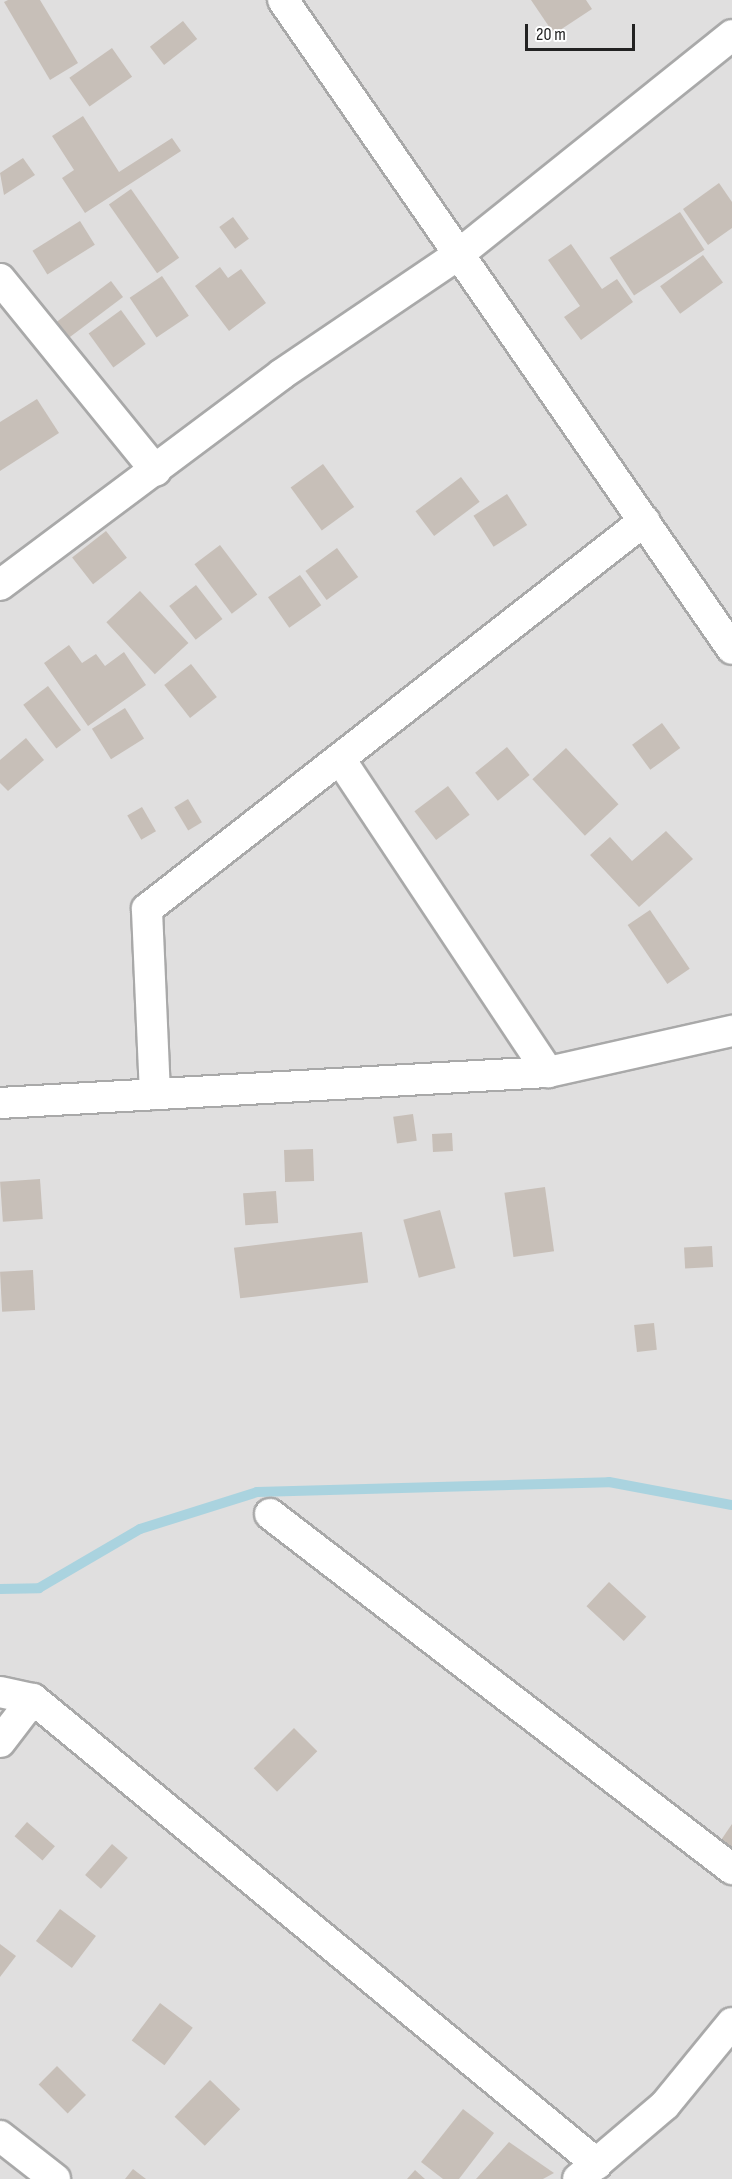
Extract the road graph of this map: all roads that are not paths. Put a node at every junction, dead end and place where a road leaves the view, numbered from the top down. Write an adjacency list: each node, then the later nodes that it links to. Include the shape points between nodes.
1 (283, 0): 3 (street)
2 (732, 35): 3 (street)
3 (459, 254): 5 (street, via 282,374); 6 (street)
4 (0, 279): 5 (street)
5 (156, 471): 7 (street)
6 (644, 521): 8 (street); 9 (street)
7 (0, 585)
8 (732, 649)
9 (340, 759): 11 (street); 12 (street, via 147,909)
10 (732, 1031): 11 (street)
11 (548, 1072): 12 (street)
12 (154, 1094): 13 (street)
13 (0, 1103)
14 (270, 1514): 18 (street)
15 (0, 1692): 16 (street)
16 (33, 1699): 17 (street); 21 (street)
17 (0, 1742)
18 (732, 1869)
19 (732, 2023): 21 (street, via 665,2105)
20 (0, 2136): 22 (street)
21 (588, 2172)
22 (55, 2179)

